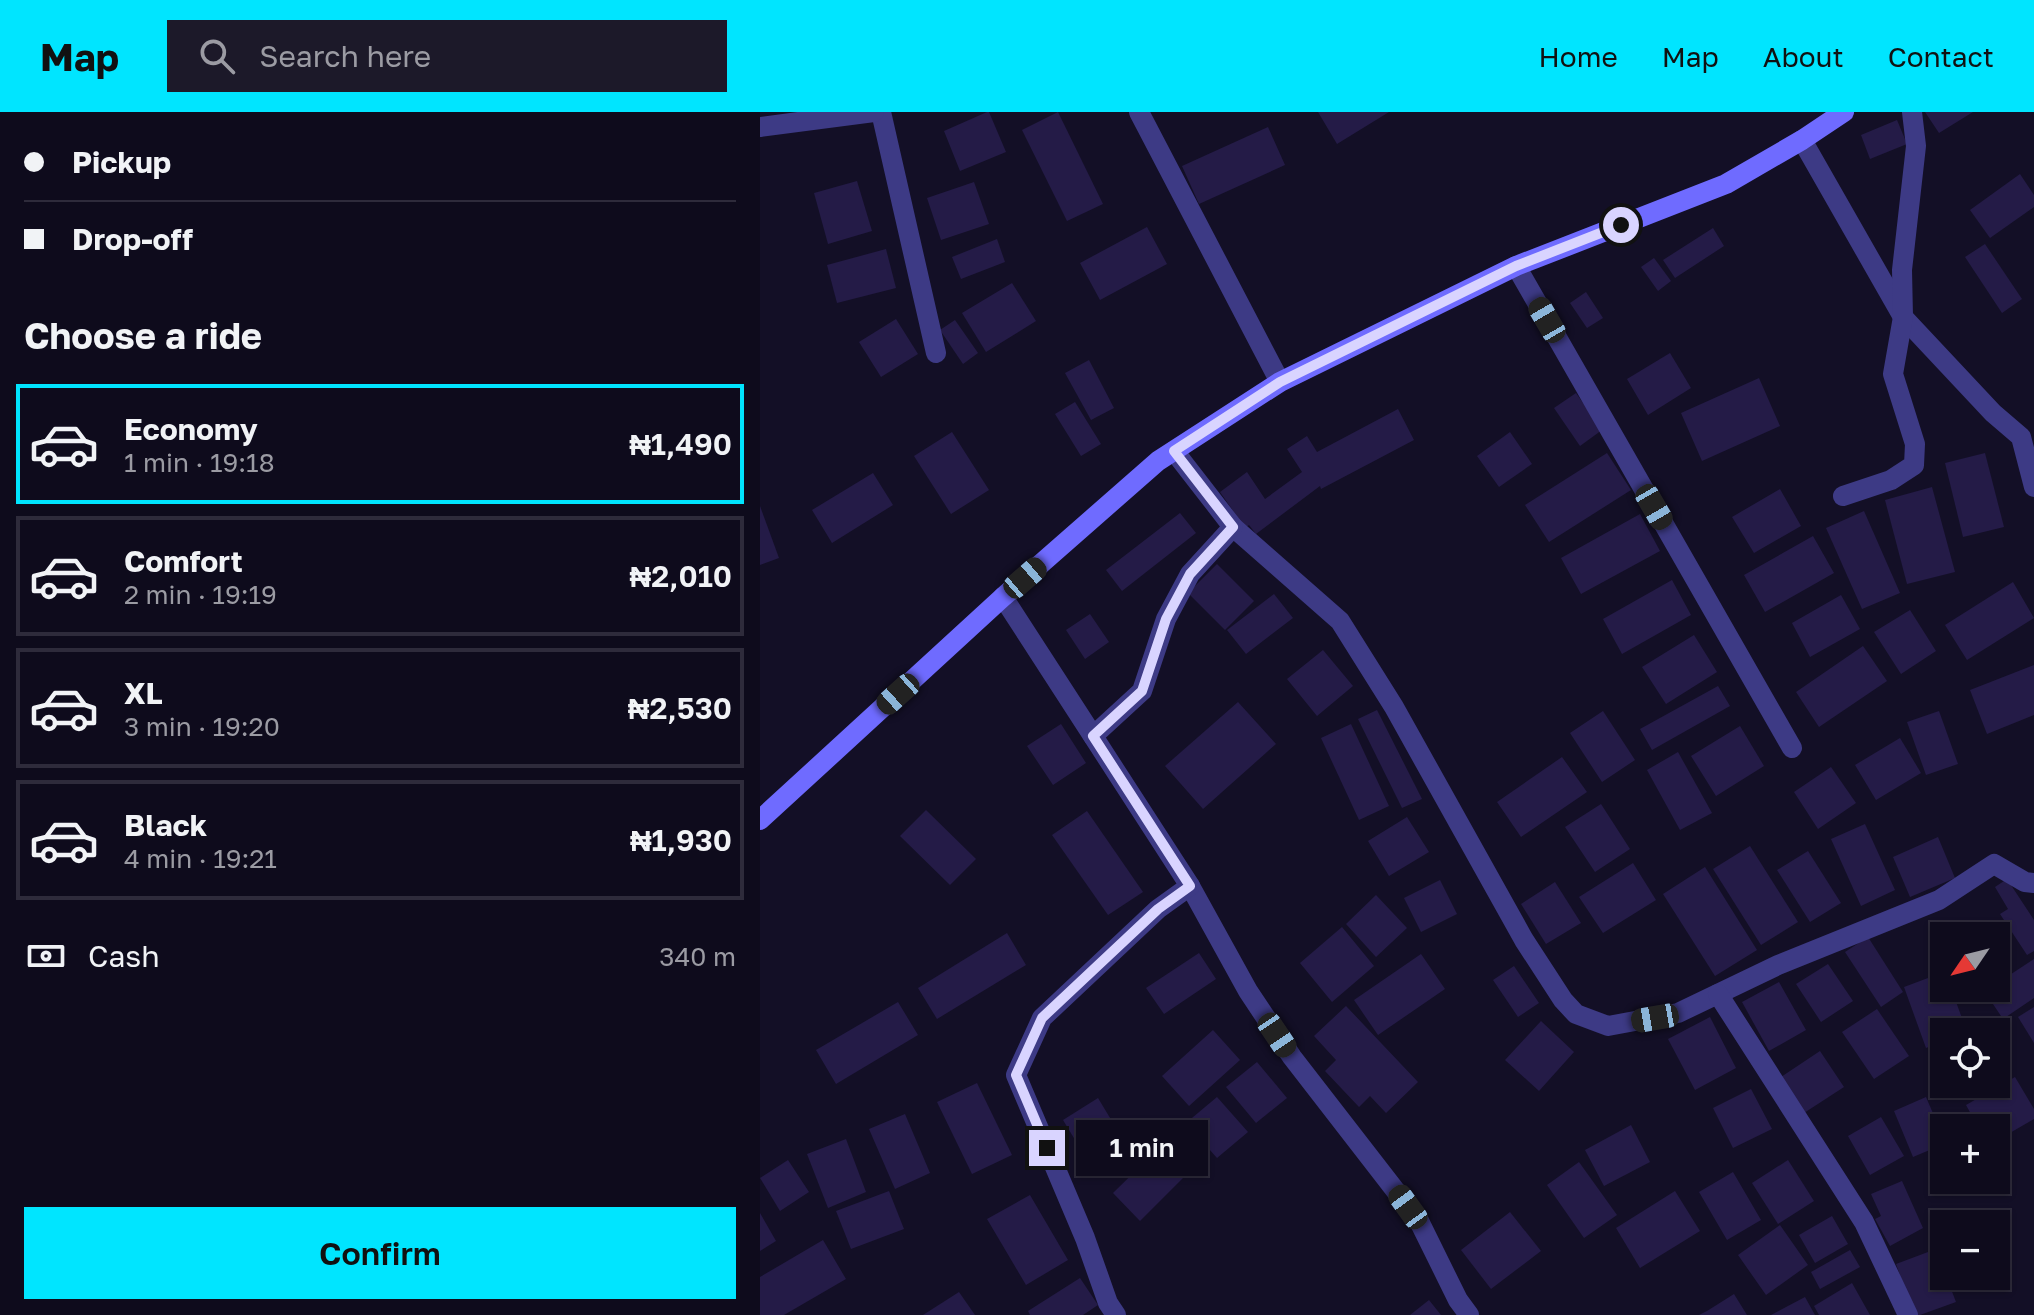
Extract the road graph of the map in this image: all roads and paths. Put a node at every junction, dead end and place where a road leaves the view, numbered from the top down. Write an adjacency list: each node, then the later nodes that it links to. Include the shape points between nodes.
1 (874, 112): 6 (street)
2 (881, 112): 10 (street)
3 (1139, 112): 11 (street)
4 (1844, 112): 7 (main road)
5 (1912, 112): 9 (street, via 1916,146 1902,270)
6 (760, 127)
7 (1802, 140): 8 (main road, via 1726,184); 9 (street)
8 (1516, 266): 11 (main road); 18 (street)
9 (1903, 317): 13 (street, via 2021,437); 14 (street, via 1893,374 1915,444 1914,465 1891,480)
10 (936, 353)
11 (1280, 382): 12 (main road)
12 (1174, 451): 15 (street); 16 (main road)
13 (2034, 487)
14 (1843, 496)
15 (1233, 527): 17 (street, via 1190,574 1166,619 1142,691); 22 (street, via 1340,621 1524,940 1576,1014 1608,1026 1678,1013)
16 (1003, 597): 17 (street); 19 (main road)
17 (1093, 736): 20 (street)
18 (1792, 748)
19 (760, 820)
20 (1190, 886): 23 (street, via 1158,909 1042,1018 1016,1075); 24 (street, via 1292,1057 1419,1221)
21 (2031, 888): 22 (street, via 1994,864 1939,900)
22 (1718, 994): 25 (street, via 1864,1222)
23 (1116, 1315)
24 (1469, 1315)
25 (1908, 1315)

